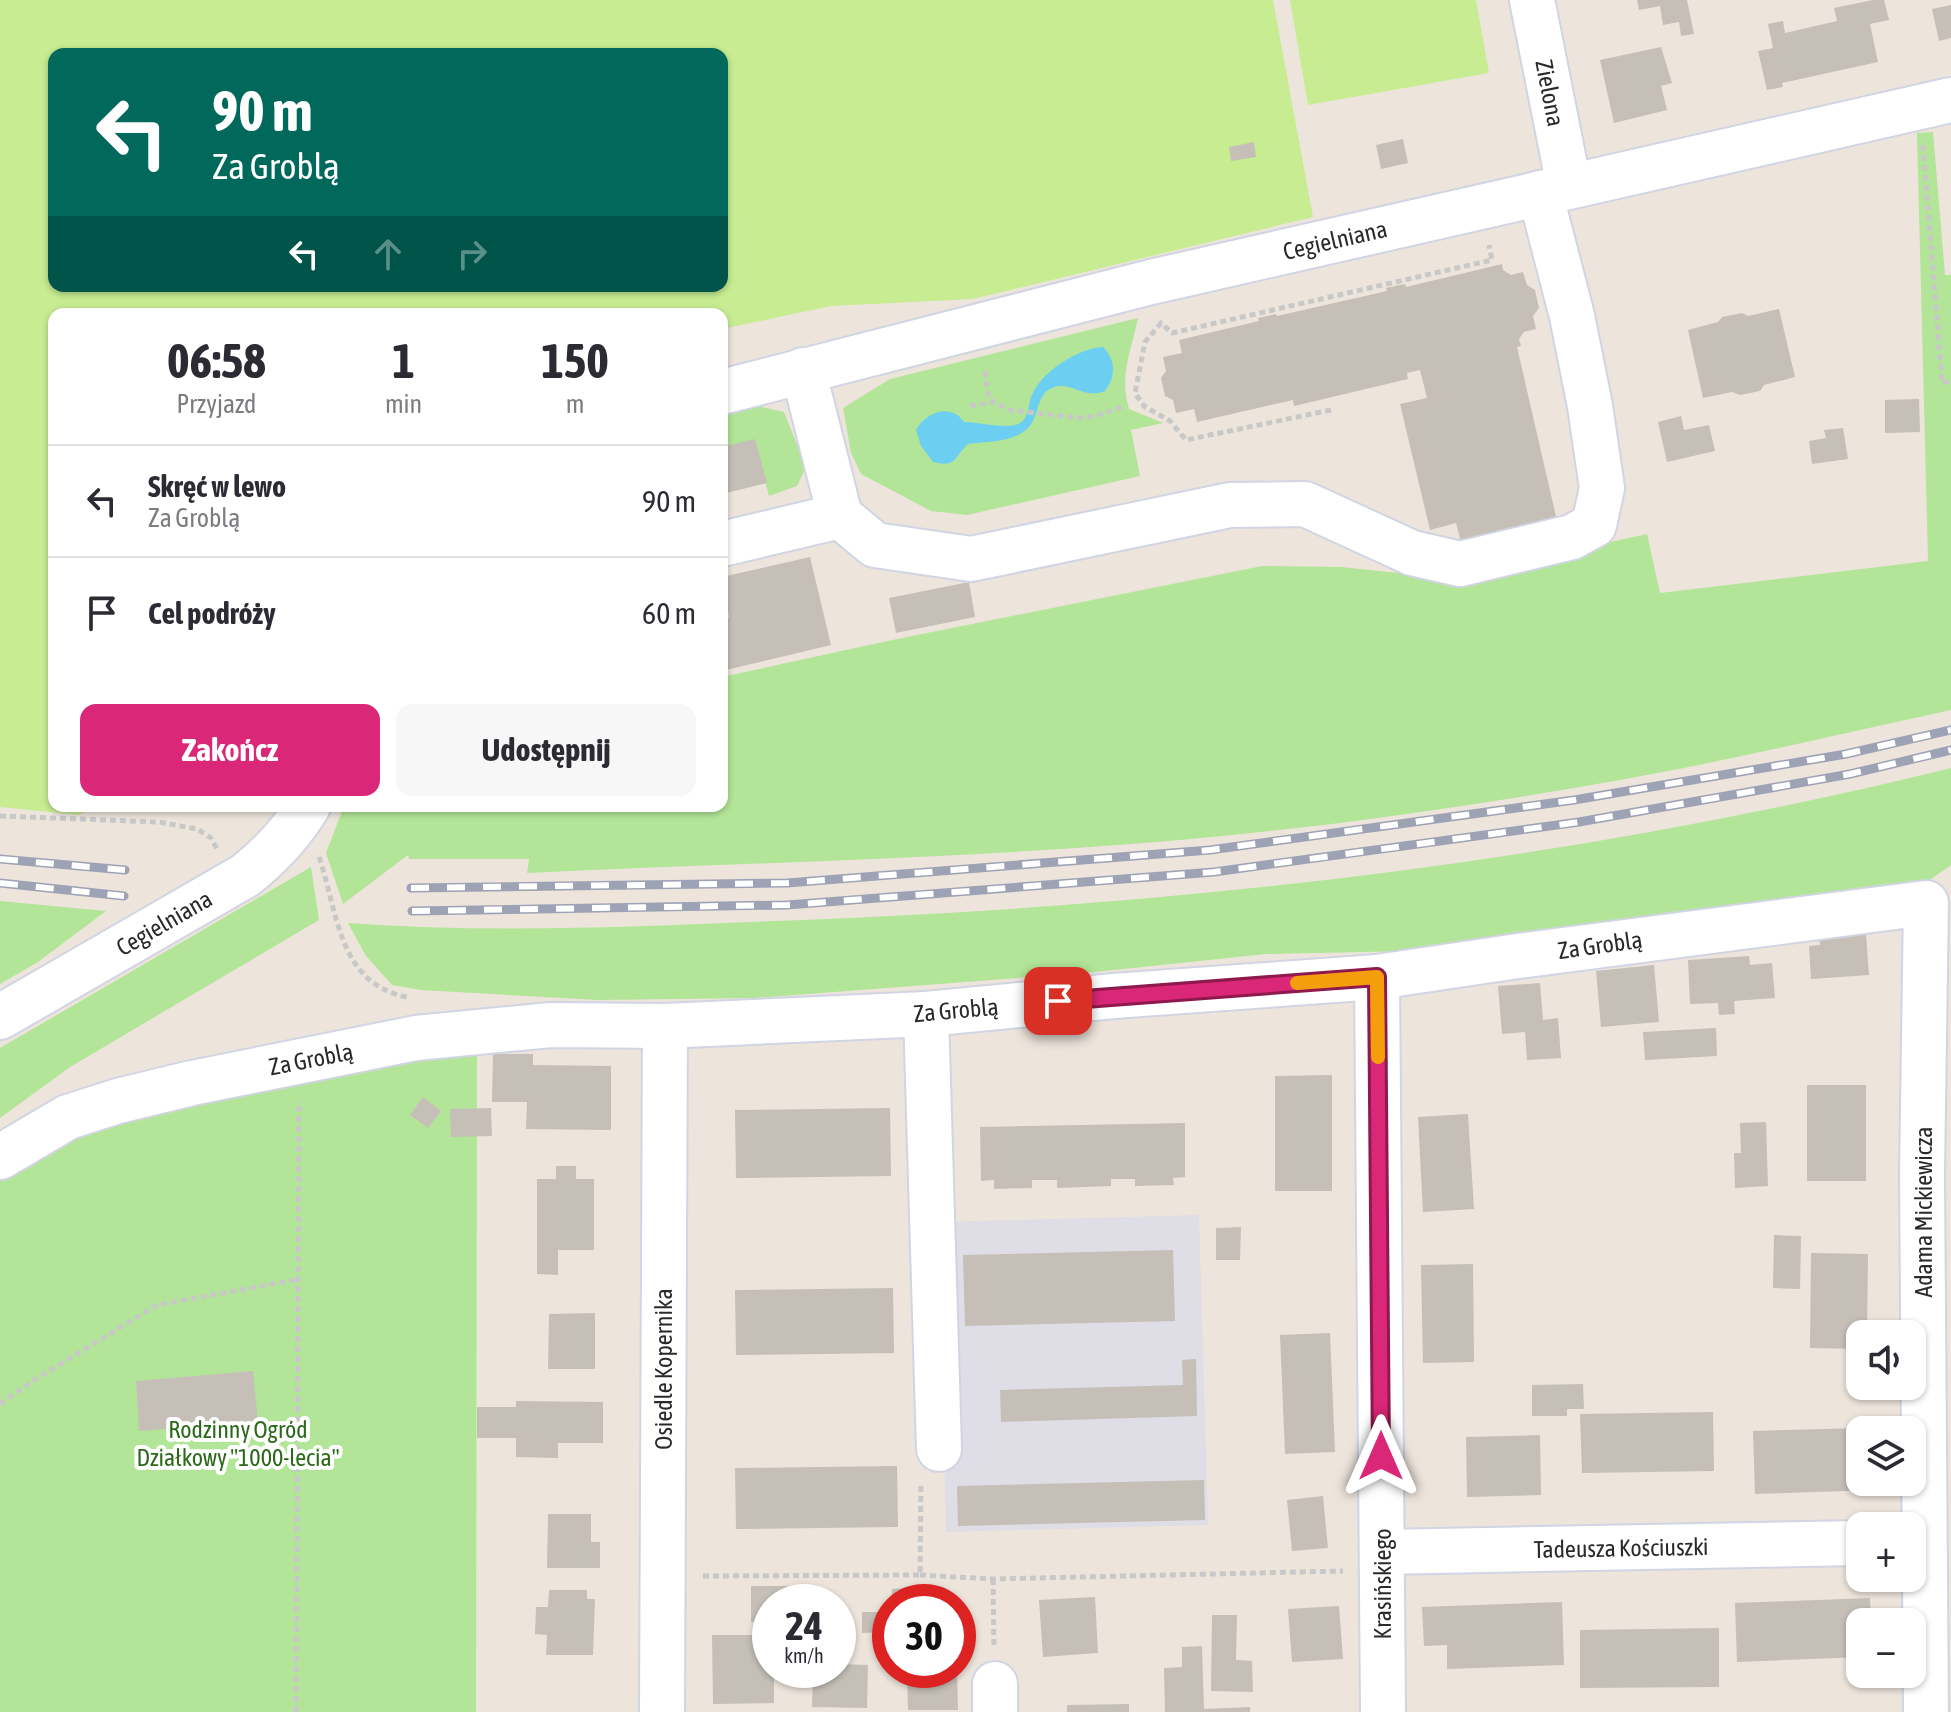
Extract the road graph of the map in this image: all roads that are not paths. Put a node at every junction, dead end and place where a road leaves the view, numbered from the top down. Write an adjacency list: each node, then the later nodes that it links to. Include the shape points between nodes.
1 (1532, 0): 3 (street, Zielona)
2 (1935, 104): 3 (street, Cegielniana)
3 (1555, 190): 4 (street, Cegielniana, via 1151,282); 6 (street, Zielona, via 1602,488 1594,525 1572,537 1460,564 1412,553 1305,504 1230,505 971,559 875,545)
4 (803, 370): 5 (street, Cegielniana); 6 (street)
5 (728, 390)
6 (840, 516): 7 (street)
7 (728, 543)
8 (312, 826): 12 (street, Cegielniana, via 295,828 246,875)
9 (1926, 903): 10 (street, Za Groblą); 16 (street, Adama Mickiewicza, via 1922,1174)
10 (1377, 977): 11 (street, Za Groblą); 18 (street, Krasińskiego)
11 (926, 1014): 13 (street, Za Groblą); 15 (street)
12 (0, 1017)
13 (665, 1026): 14 (street, Za Groblą, via 551,1025 416,1038 118,1101 68,1117); 19 (street, Osiedle Kopernika)
14 (0, 1157)
15 (939, 1449)
16 (1930, 1542): 21 (street, Adama Mickiewicza)
17 (1846, 1544): 18 (street, Tadeusza Kościuszki)
18 (1381, 1561): 20 (street, Krasińskiego)
19 (662, 1712)
20 (1383, 1712)
21 (1926, 1712)

